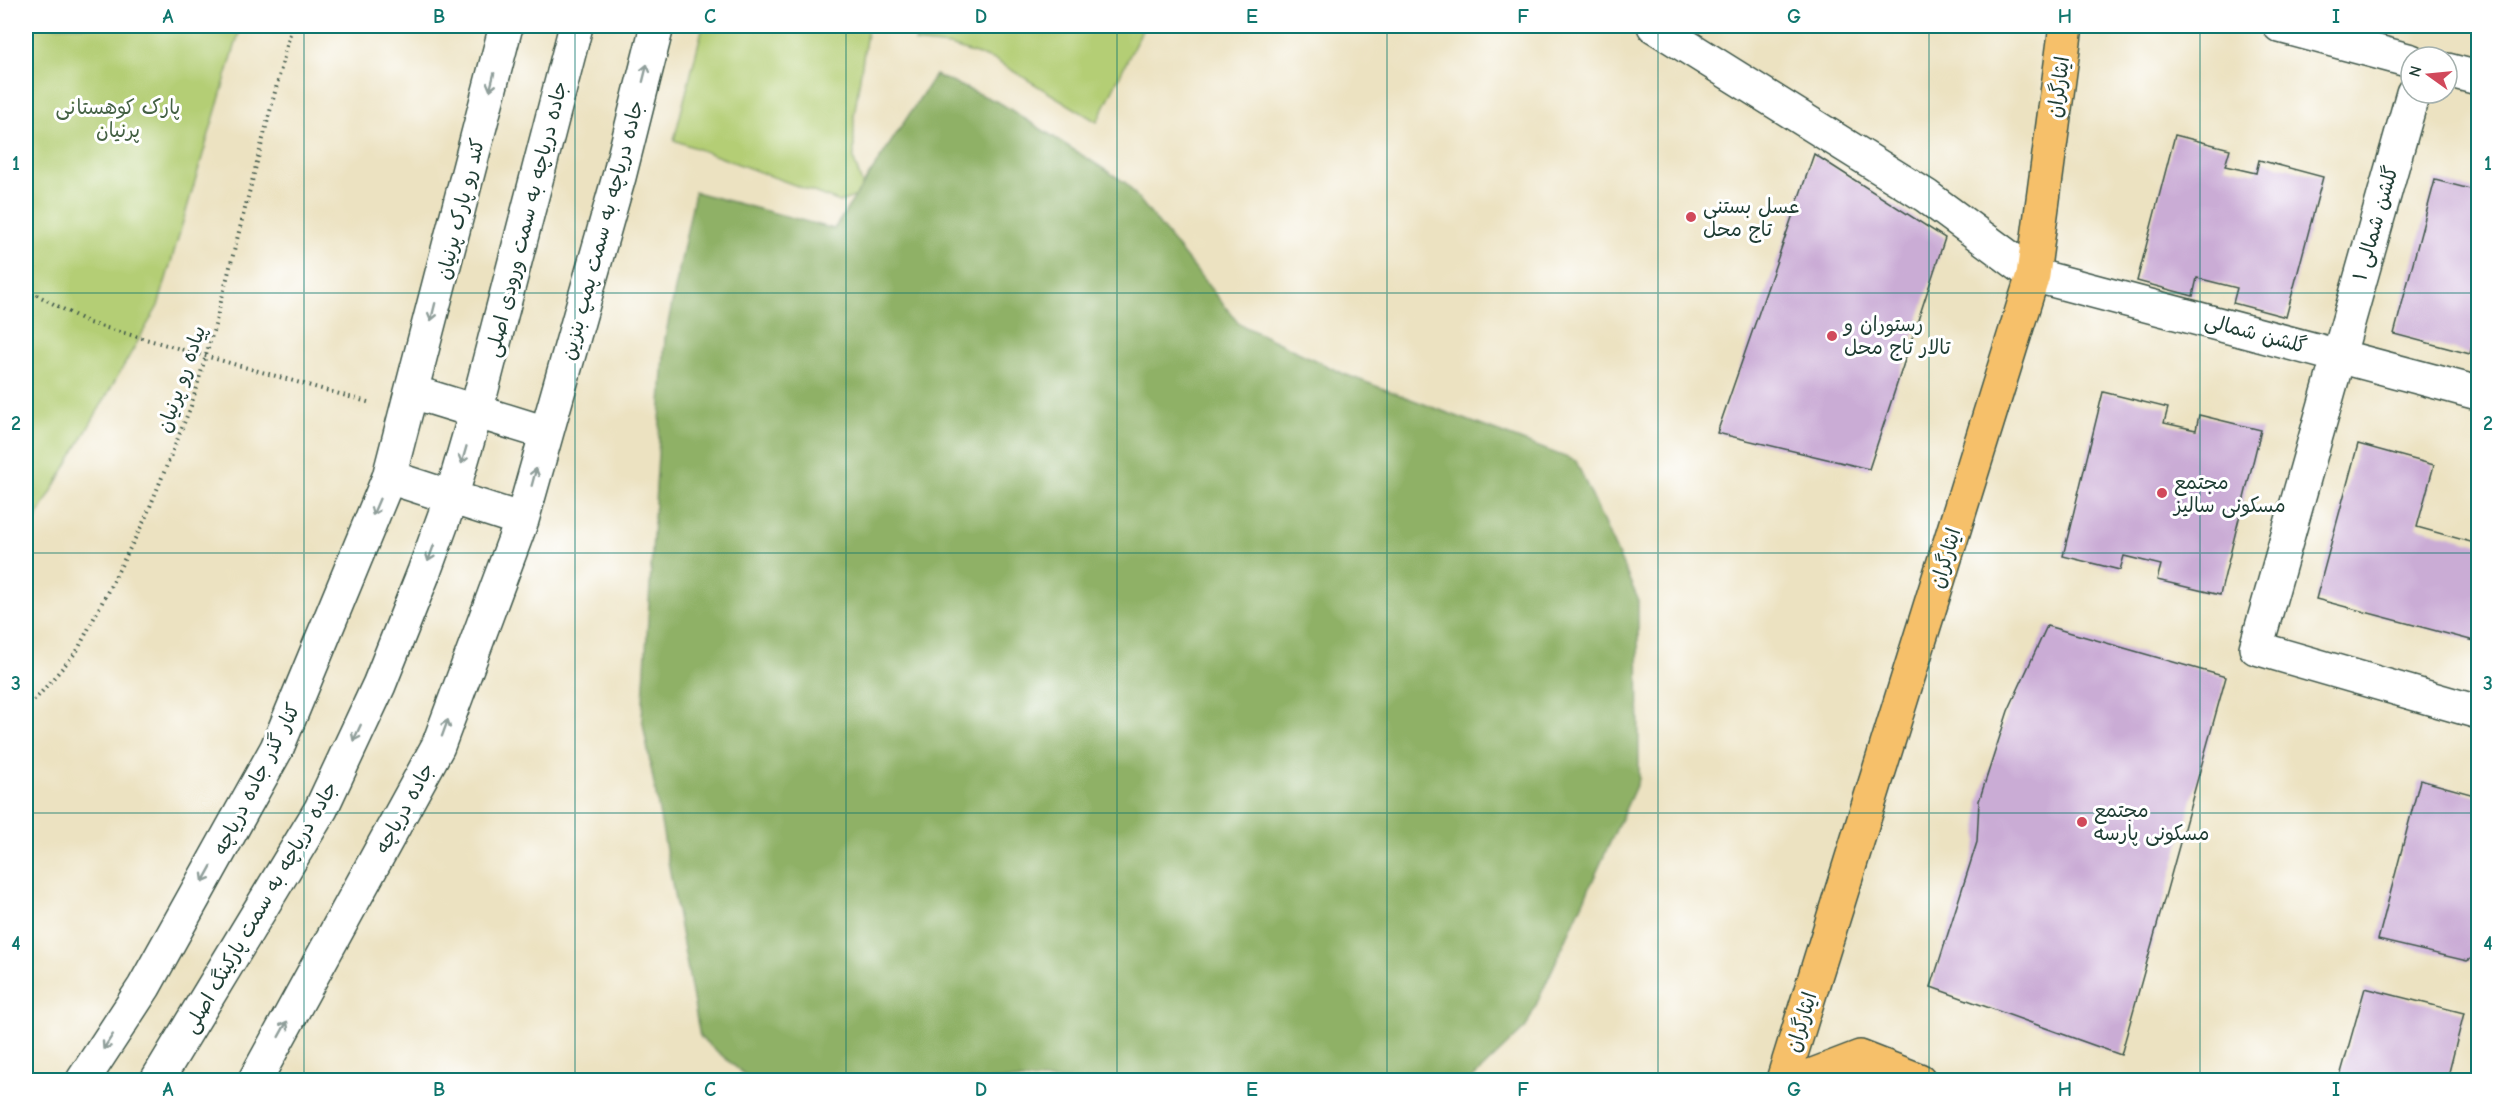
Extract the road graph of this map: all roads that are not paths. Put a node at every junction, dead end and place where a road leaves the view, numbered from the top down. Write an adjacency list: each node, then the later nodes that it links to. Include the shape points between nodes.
1 (506, 26): 14 (street, کند رو پارک پرنیان, one-way to 14)
2 (576, 26): 15 (street, جاده دریاچه به سمت ورودی اصلی)
3 (657, 26): 16 (street, جاده دریاچه به سمت پمپ بنزین, one-way to 3, via 619,177)
4 (1654, 26): 11 (street, via 1926,196)
5 (2066, 26): 11 (main road, ایثارگران)
6 (2280, 26): 7 (street)
7 (2399, 58)
8 (2459, 73): 9 (street)
9 (2478, 78)
10 (2410, 105): 12 (street, گلشن شمالی ۱)
11 (2033, 275): 12 (street, گلشن شمالی); 24 (main road, ایثارگران)
12 (2337, 354): 13 (street, گلشن شمالی); 20 (street, گلشن شمالی ۱, via 2256,648)
13 (2478, 393)
14 (410, 402): 15 (street); 17 (street, کنار گذر جاده دریاچه)
15 (476, 412): 16 (street); 18 (street, جاده دریاچه به سمت ورودی اصلی, one-way to 18)
16 (546, 433): 19 (street, جاده دریاچه به سمت پمپ بنزین, one-way to 16)
17 (389, 477): 18 (street); 21 (street, کنار گذر جاده دریاچه, one-way to 21, via 276,748 144,987)
18 (451, 498): 19 (street); 22 (street, جاده دریاچه به سمت پارکینگ اصلی, one-way to 22, via 379,685 321,809)
19 (522, 520): 23 (street, جاده دریاچه, one-way to 19, via 438,746)
20 (2478, 712)
21 (83, 1080)
22 (157, 1080)
23 (255, 1080)
24 (1783, 1080)
25 (1800, 1080): 26 (main road, via 1860,1057)
26 (1919, 1080)

